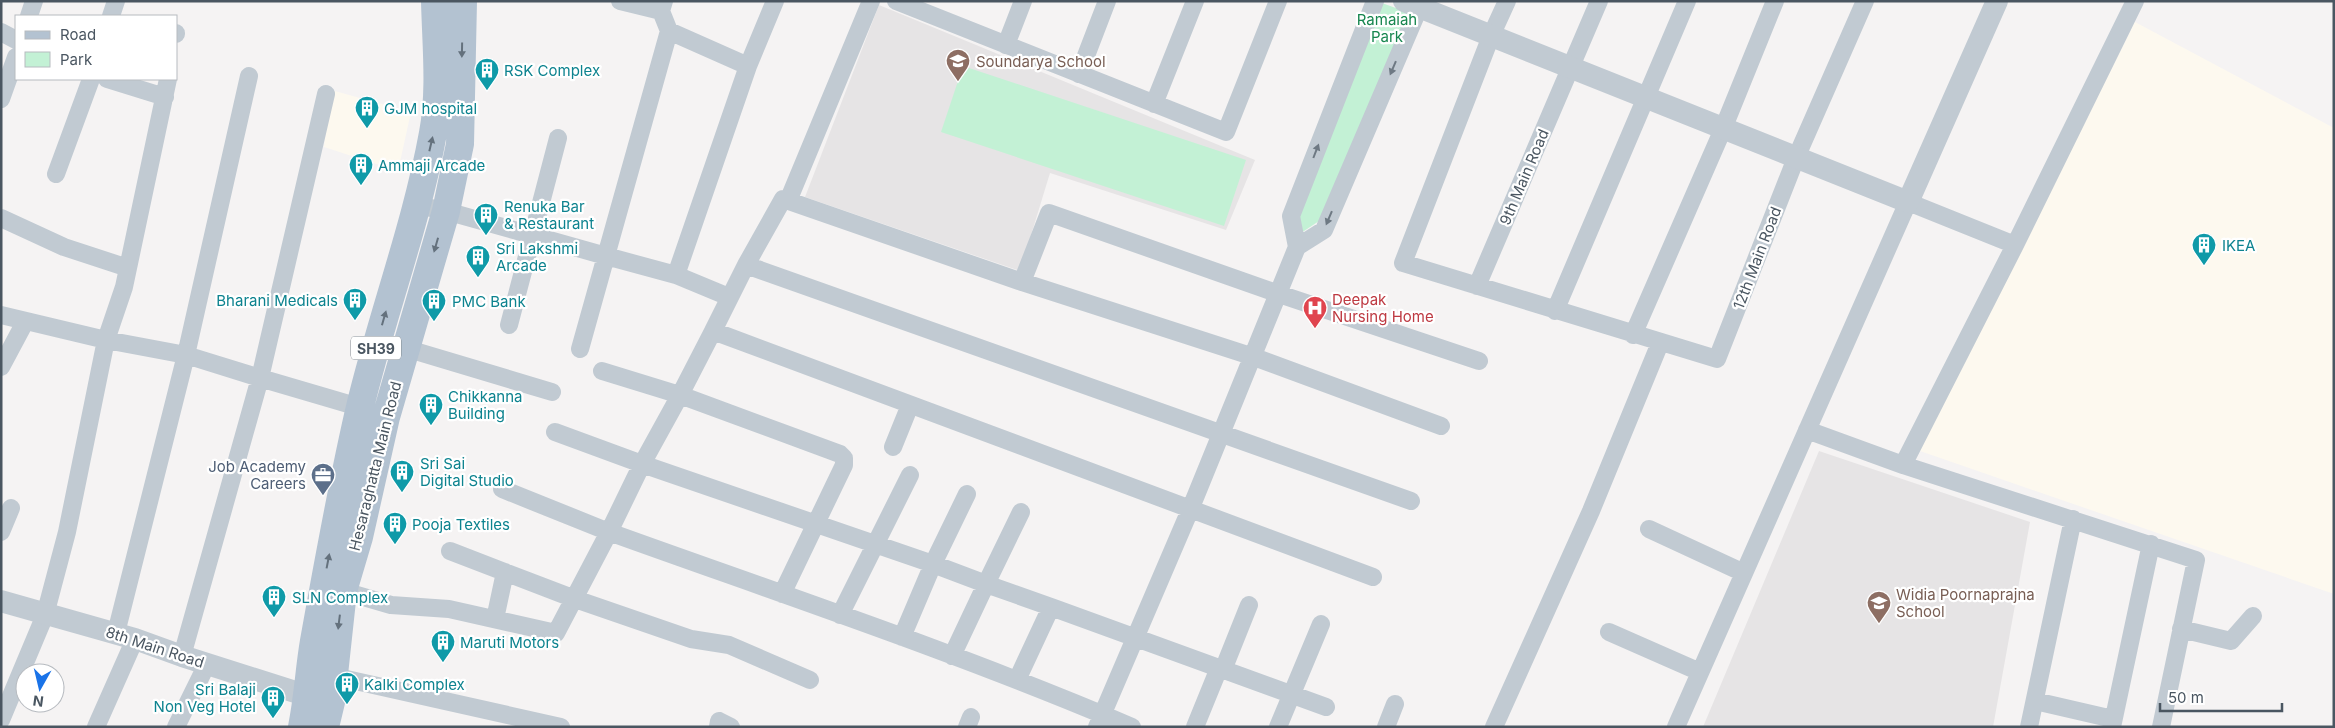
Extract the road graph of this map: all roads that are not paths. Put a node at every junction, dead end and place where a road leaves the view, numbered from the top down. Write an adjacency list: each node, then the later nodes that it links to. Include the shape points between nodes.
1 (34, 1): 24 (street)
2 (116, 1): 25 (street)
3 (435, 1): 50 (main road, Hesaraghatta Main Road / SH39, one-way to 3, via 433,132 437,92)
4 (462, 1): 51 (main road, Hesaraghatta Main Road, one-way to 51, via 460,144)
5 (620, 1): 22 (street)
6 (775, 1): 32 (street)
7 (871, 1): 48 (street)
8 (896, 1): 23 (street)
9 (1023, 1): 30 (street)
10 (1107, 1): 34 (street)
11 (1195, 1): 43 (street)
12 (1278, 1): 43 (street, via 1226,132)
13 (1375, 1): 55 (street, one-way to 13, via 1291,216)
14 (1507, 1): 28 (street)
15 (1599, 1): 33 (street, 9th Main Road)
16 (1686, 1): 41 (street)
17 (1775, 1): 44 (street)
18 (1865, 1): 46 (street, 12th Main Road)
19 (1997, 1): 49 (street)
20 (2135, 1): 54 (street)
21 (1415, 3): 28 (street); 55 (street, one-way to 55, via 1324,230)
22 (662, 6): 26 (street)
23 (930, 8): 30 (street)
24 (29, 15)
25 (111, 15)
26 (669, 31): 32 (street); 56 (street)
27 (1, 32): 29 (street)
28 (1491, 36): 33 (street); 61 (street, via 1403,263)
29 (15, 39)
30 (1006, 44): 34 (street)
31 (15, 60): 42 (street)
32 (748, 66): 59 (street)
33 (1571, 68): 41 (street); 61 (street, 9th Main Road)
34 (1079, 74): 43 (street)
35 (249, 76): 74 (street)
36 (92, 80): 47 (street)
37 (110, 80): 40 (street)
38 (168, 80): 40 (street)
39 (326, 94): 79 (street)
40 (165, 97): 58 (street)
41 (1646, 98): 44 (street); 64 (street)
42 (1, 99)
43 (1154, 104)
44 (1723, 129): 46 (street); 69 (street)
45 (558, 138): 53 (street)
46 (1796, 158): 49 (street); 71 (street, 12th Main Road, via 1717,359)
47 (56, 174)
48 (788, 201): 57 (street, via 783,199); 60 (street)
49 (1908, 202): 54 (street); 86 (street)
50 (416, 205): 51 (street); 83 (main road, Hesaraghatta Main Road / SH39, one-way to 50)
51 (446, 211): 53 (street); 72 (main road, Hesaraghatta Main Road, one-way to 72)
52 (1, 218): 58 (street, via 64,246)
53 (532, 234): 56 (street); 67 (street)
54 (2015, 245): 91 (street)
55 (1297, 247): 62 (street)
56 (606, 256): 59 (street); 73 (street)
57 (746, 264): 63 (street); 88 (street)
58 (128, 268): 70 (street)
59 (676, 275): 63 (street)
60 (1022, 282): 62 (street, via 1050,212); 75 (street)
61 (1477, 286): 64 (street)
62 (1279, 294): 75 (street); 76 (street)
63 (729, 297): 68 (street)
64 (1555, 311): 69 (street)
65 (1, 315): 66 (street)
66 (25, 322): 70 (street); 77 (street)
67 (509, 325)
68 (713, 331): 81 (street); 82 (street)
69 (1633, 335): 71 (street)
70 (106, 340): 74 (street); 118 (street, via 67,532)
71 (1660, 343): 156 (street)
72 (406, 348): 80 (street); 84 (main road, Hesaraghatta Main Road)
73 (580, 348)
74 (186, 355): 79 (street); 125 (street)
75 (1254, 357): 85 (street); 88 (street)
76 (1479, 361)
77 (1, 367)
78 (602, 371): 81 (street)
79 (260, 378): 83 (street); 128 (street)
80 (552, 392)
81 (680, 395): 90 (street); 100 (street, via 840,454 844,465)
82 (910, 405): 89 (street); 97 (street)
83 (360, 407): 84 (street); 137 (main road, Hesaraghatta Main Road / SH39, one-way to 83, via 323,590)
84 (386, 417): 112 (main road, Hesaraghatta Main Road, via 359,537)
85 (1441, 426)
86 (1807, 430): 91 (street); 109 (street)
87 (555, 432): 90 (street)
88 (1221, 432): 95 (street); 97 (street)
89 (893, 447)
90 (642, 464): 100 (street); 103 (street)
91 (1903, 465): 99 (street)
92 (910, 475): 104 (street)
93 (502, 489): 103 (street)
94 (967, 494): 107 (street)
95 (1411, 501)
96 (11, 508): 102 (street)
97 (1190, 510): 110 (street); 127 (street)
98 (1021, 512): 111 (street)
99 (2073, 519): 105 (street); 138 (street)
100 (816, 523): 104 (street); 113 (street)
101 (1649, 529): 109 (street)
102 (1, 532)
103 (609, 532): 113 (street); 114 (street)
104 (876, 544): 107 (street); 119 (street)
105 (2151, 544): 123 (street, via 2196,560); 144 (street)
106 (450, 551): 108 (street)
107 (933, 564): 111 (street); 126 (street)
108 (505, 572): 114 (street); 121 (street)
109 (1744, 573): 132 (street)
110 (1373, 577)
111 (986, 584): 117 (street); 129 (street)
112 (343, 591): 121 (street, via 391,605 449,608); 133 (main road, Hesaraghatta Main Road, one-way to 133)
113 (782, 594): 119 (street)
114 (575, 599): 121 (street, via 556,633); 134 (street, via 691,639 729,645)
115 (1, 601): 118 (street, 8th Main Road)
116 (1249, 605): 131 (street)
117 (1051, 607): 127 (street); 135 (street)
118 (45, 615): 125 (street, 8th Main Road); 141 (street)
119 (840, 615): 126 (street)
120 (2253, 616): 123 (street, via 2231,641)
121 (495, 619)
122 (1321, 624): 136 (street)
123 (2181, 629): 159 (street)
124 (1609, 632): 132 (street)
125 (126, 636): 128 (street, 8th Main Road); 145 (street)
126 (902, 637): 129 (street)
127 (1136, 638): 131 (street); 142 (street)
128 (182, 656): 130 (street, 8th Main Road)
129 (952, 656): 135 (street)
130 (207, 664): 137 (street, 8th Main Road); 146 (street)
131 (1221, 669): 136 (street); 153 (street)
132 (1700, 672): 157 (street)
133 (333, 676): 143 (street); 148 (main road, Hesaraghatta Main Road)
134 (810, 680)
135 (1017, 680): 142 (street)
136 (1292, 695): 140 (street); 154 (street)
137 (308, 696): 147 (main road, Hesaraghatta Main Road / SH39)
138 (2035, 701): 144 (street); 158 (street)
139 (1395, 704): 155 (street)
140 (1326, 707)
141 (1, 720)
142 (1100, 721): 152 (street)
143 (514, 722): 149 (street)
144 (2113, 723)
145 (96, 727)
146 (176, 727)
147 (302, 727)
148 (325, 727)
149 (561, 727)
150 (718, 727): 151 (street, via 719,721)
151 (731, 727)
152 (1132, 727)
153 (1195, 727)
154 (1278, 727)
155 (1386, 727)
156 (1494, 727)
157 (1676, 727)
158 (2029, 727)
159 (2161, 727)

